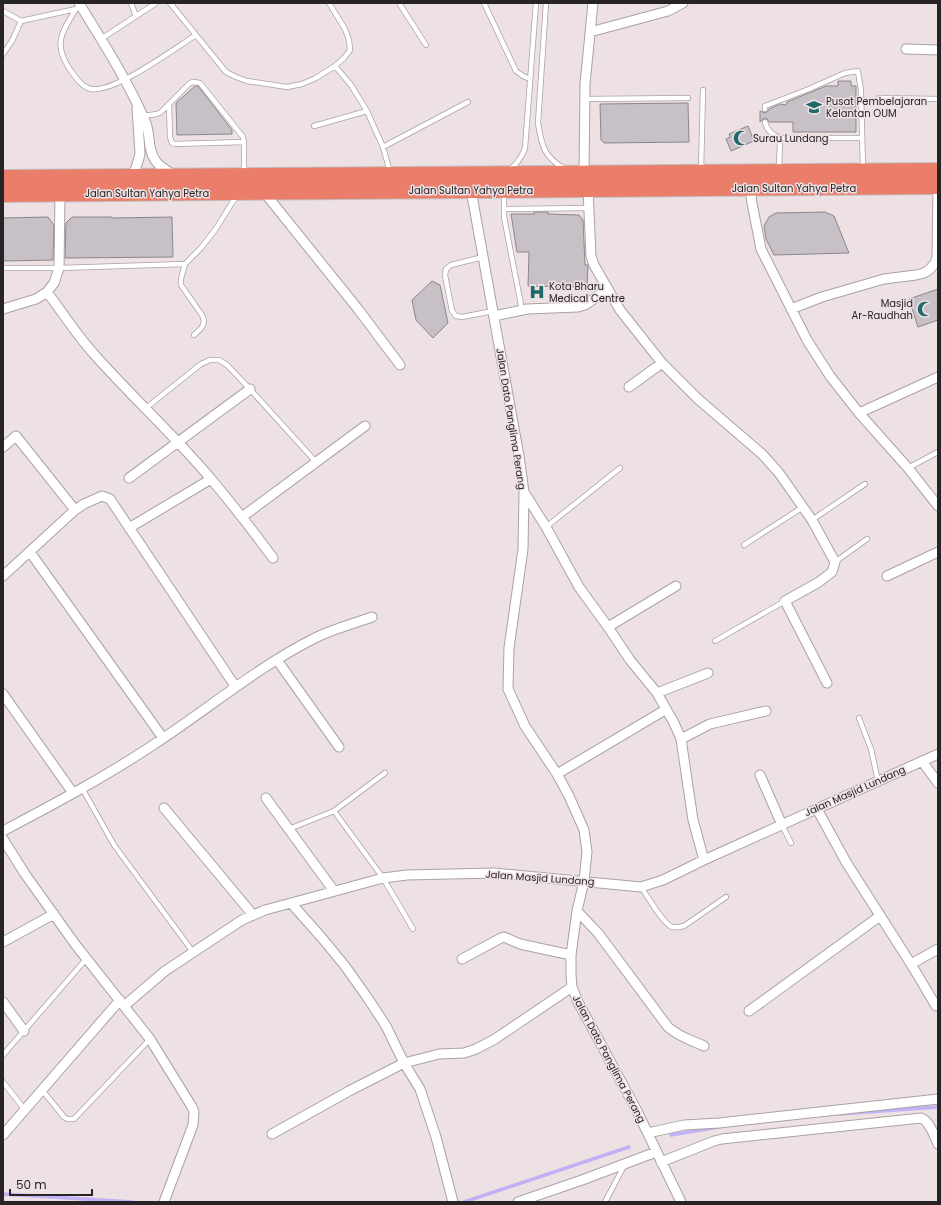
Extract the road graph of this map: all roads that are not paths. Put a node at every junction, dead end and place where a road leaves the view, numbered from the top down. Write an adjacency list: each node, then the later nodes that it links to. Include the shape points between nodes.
1 (131, 3): 13 (lane)
2 (156, 3): 13 (lane)
3 (170, 3): 16 (lane)
4 (329, 3): 22 (lane, via 349,40 350,50)
5 (398, 3): 18 (lane)
6 (484, 3): 23 (lane, via 516,70)
7 (536, 3): 23 (lane)
8 (546, 3): 45 (lane, via 538,116 541,142 554,161 566,170)
9 (593, 3): 15 (street)
10 (682, 3): 15 (street, via 668,11)
11 (78, 7): 14 (lane); 17 (street); 24 (lane, via 61,38 60,49 73,74 90,89)
12 (3, 11): 14 (lane)
13 (136, 16): 17 (lane)
14 (21, 21): 21 (lane)
15 (590, 32): 28 (street)
16 (196, 34): 22 (lane, via 226,72 246,81 287,87 302,84); 24 (lane)
17 (101, 39): 24 (street)
18 (426, 45)
19 (906, 49): 20 (street)
20 (938, 50)
21 (3, 54)
22 (336, 66): 34 (lane)
23 (530, 79): 47 (lane, via 525,148 516,164)
24 (125, 80): 31 (street)
25 (703, 90): 46 (lane)
26 (688, 98): 28 (lane)
27 (879, 98): 29 (lane)
28 (585, 99): 45 (street)
29 (938, 99)
30 (468, 102): 41 (lane)
31 (137, 104): 35 (street); 51 (street, via 140,153)
32 (169, 105): 35 (lane, via 159,113); 40 (lane, via 170,140 175,144); 40 (lane, via 190,83 200,83 240,132)
33 (765, 109): 39 (lane, via 765,106 845,73 858,71)
34 (367, 111): 37 (lane); 41 (lane)
35 (143, 116): 49 (street, via 155,160)
36 (766, 122): 38 (lane, via 770,132)
37 (314, 126)
38 (780, 138): 39 (lane); 43 (lane)
39 (862, 138): 44 (lane)
40 (244, 142): 50 (lane)
41 (383, 147): 48 (lane)
42 (938, 171): 44 (highway, Jalan Sultan Yahya Petra)
43 (779, 172): 44 (highway, Jalan Sultan Yahya Petra); 46 (highway, Jalan Sultan Yahya Petra)
44 (863, 172)
45 (580, 173): 46 (highway, Jalan Sultan Yahya Petra); 47 (highway, Jalan Sultan Yahya Petra)
46 (701, 173)
47 (502, 174): 48 (highway, Jalan Sultan Yahya Petra)
48 (390, 175): 50 (highway, Jalan Sultan Yahya Petra)
49 (177, 176): 50 (highway, Jalan Sultan Yahya Petra); 51 (highway, Jalan Sultan Yahya Petra)
50 (244, 176)
51 (132, 177): 52 (highway, Jalan Sultan Yahya Petra)
52 (3, 178)
53 (938, 186): 54 (highway, Jalan Sultan Yahya Petra); 71 (street, via 937,257 930,269 924,274 884,279)
54 (750, 188): 55 (highway, Jalan Sultan Yahya Petra); 71 (street, via 759,244)
55 (588, 189): 57 (highway, Jalan Sultan Yahya Petra); 63 (street)
56 (471, 190): 57 (highway, Jalan Sultan Yahya Petra); 59 (highway, Jalan Sultan Yahya Petra); 64 (street, Jalan Dato Panglima Perang)
57 (504, 190): 62 (lane)
58 (239, 192): 59 (highway, Jalan Sultan Yahya Petra); 61 (highway, Jalan Sultan Yahya Petra); 65 (lane, via 215,230)
59 (264, 192): 76 (street)
60 (3, 194): 61 (highway, Jalan Sultan Yahya Petra)
61 (60, 194): 67 (street)
62 (504, 208): 63 (lane); 72 (lane)
63 (589, 208): 68 (street, via 591,256)
64 (483, 258): 73 (street, Jalan Dato Panglima Perang); 73 (lane, via 451,265 446,269 445,275 452,311 456,316)
65 (185, 264): 67 (lane); 74 (lane, via 181,284 204,320 203,327)
66 (3, 268): 67 (lane)
67 (59, 268): 69 (street, via 54,283)
68 (608, 290): 72 (street, via 578,307); 75 (street, via 620,310)
69 (47, 292): 70 (street, via 36,299); 80 (street, via 78,336)
70 (3, 309)
71 (791, 309): 81 (street, via 830,376)
72 (522, 310): 73 (street)
73 (493, 313): 92 (street, Jalan Dato Panglima Perang)
74 (194, 334)
75 (662, 363): 78 (street); 94 (street, via 698,399 762,454)
76 (400, 365)
77 (938, 377): 81 (street)
78 (629, 387)
79 (250, 389): 80 (lane, via 219,360 210,360 201,364); 83 (street); 86 (lane)
80 (146, 408): 83 (street)
81 (859, 413): 88 (street)
82 (365, 426): 86 (street)
83 (178, 443): 89 (street); 90 (street)
84 (3, 447): 95 (street, via 16,436)
85 (938, 452): 88 (lane)
86 (316, 462): 96 (street)
87 (620, 468): 98 (lane)
88 (908, 468): 93 (street)
89 (129, 478)
90 (211, 479): 96 (street); 99 (street)
91 (865, 484): 97 (lane)
92 (524, 492): 98 (street); 128 (street, Jalan Dato Panglima Perang, via 523,549 509,648 508,689 526,726)
93 (938, 506)
94 (803, 507): 97 (street); 101 (lane)
95 (75, 510): 99 (street, via 102,496 110,499); 102 (street)
96 (242, 517): 104 (street)
97 (812, 520): 105 (street)
98 (546, 527): 111 (street, via 579,587)
99 (129, 528): 116 (street)
100 (867, 539): 105 (lane)
101 (744, 545)
102 (30, 552): 106 (street); 122 (street)
103 (938, 552): 107 (street)
104 (273, 558)
105 (835, 562): 109 (street, via 832,572 826,577)
106 (3, 576)
107 (887, 576)
108 (676, 586): 111 (street)
109 (785, 601): 112 (lane); 115 (street)
110 (372, 617): 113 (street, via 316,638)
111 (608, 627): 117 (street, via 630,660)
112 (715, 641)
113 (277, 660): 116 (street); 124 (street)
114 (708, 673): 117 (street)
115 (827, 683)
116 (235, 686): 122 (street)
117 (657, 693): 119 (street)
118 (3, 694): 133 (street)
119 (665, 710): 123 (street); 128 (street)
120 (766, 711): 123 (street, via 710,724)
121 (859, 718): 130 (lane, via 871,749)
122 (163, 738): 132 (street)
123 (681, 739): 143 (street, via 693,820)
124 (339, 747)
125 (938, 754): 126 (street, Jalan Masjid Lundang)
126 (922, 761): 130 (street, Jalan Masjid Lundang); 131 (street)
127 (385, 773): 137 (lane)
128 (557, 774): 145 (street, Jalan Dato Panglima Perang, via 570,796 584,830)
129 (760, 775): 138 (street)
130 (878, 781): 136 (street, Jalan Masjid Lundang)
131 (938, 784)
132 (82, 788): 133 (street); 157 (lane, via 114,845)
133 (73, 793): 140 (street)
134 (266, 798): 139 (street)
135 (164, 808): 152 (street)
136 (817, 809): 138 (street, Jalan Masjid Lundang); 153 (street)
137 (334, 811): 139 (lane); 144 (lane)
138 (782, 825): 142 (lane); 143 (street, Jalan Masjid Lundang)
139 (289, 829): 147 (street)
140 (3, 831)
141 (3, 839): 151 (street)
142 (791, 843)
143 (704, 860): 146 (street, Jalan Masjid Lundang, via 663,880)
144 (383, 878): 145 (street, Jalan Masjid Lundang, via 494,873); 147 (street, Jalan Masjid Lundang); 154 (lane)
145 (584, 881): 146 (street, Jalan Masjid Lundang); 150 (street, Jalan Dato Panglima Perang)
146 (641, 886): 148 (lane, via 664,922 676,928 684,926)
147 (334, 891): 149 (street, Jalan Masjid Lundang)
148 (726, 897)
149 (291, 903): 152 (street, Jalan Masjid Lundang); 171 (street, via 345,966 367,997 386,1026)
150 (578, 911): 158 (street, Jalan Dato Panglima Perang); 169 (street, via 598,933 668,1027 683,1038)
151 (54, 914): 155 (street); 159 (street)
152 (253, 915): 157 (street, Jalan Masjid Lundang)
153 (880, 916): 161 (street); 166 (street)
154 (413, 929)
155 (3, 942)
156 (938, 949): 161 (street)
157 (193, 952): 164 (street, Jalan Masjid Lundang)
158 (571, 955): 160 (street, via 520,944 504,937); 162 (street, Jalan Dato Panglima Perang)
159 (87, 958): 164 (street); 167 (lane)
160 (462, 959)
161 (911, 964): 165 (street)
162 (572, 987): 171 (street, via 476,1049 464,1053 439,1054); 176 (street, Jalan Dato Panglima Perang)
163 (3, 1002): 167 (street)
164 (122, 1003): 168 (street); 173 (street, Jalan Masjid Lundang)
165 (936, 1006)
166 (749, 1011)
167 (24, 1031): 170 (lane)
168 (150, 1040): 173 (lane, via 74,1119 64,1117); 184 (street, via 194,1112 192,1125)
169 (704, 1046)
170 (3, 1055)
171 (404, 1063): 177 (street); 183 (street, via 420,1089)
172 (3, 1082): 175 (lane)
173 (42, 1090): 175 (street, Jalan Masjid Lundang)
174 (938, 1099): 176 (street, via 684,1125)
175 (25, 1110): 178 (street, Jalan Masjid Lundang)
176 (648, 1133): 180 (street, Jalan Dato Panglima Perang)
177 (272, 1134)
178 (3, 1135)
179 (938, 1144): 181 (street, via 925,1119 921,1118 722,1139)
180 (656, 1152): 181 (street, Jalan Dato Panglima Perang); 182 (street)
181 (661, 1162): 187 (street, Jalan Dato Panglima Perang)
182 (625, 1164): 185 (street); 186 (lane)
183 (453, 1201)
184 (164, 1202)
185 (518, 1202)
186 (605, 1202)
187 (680, 1202)

